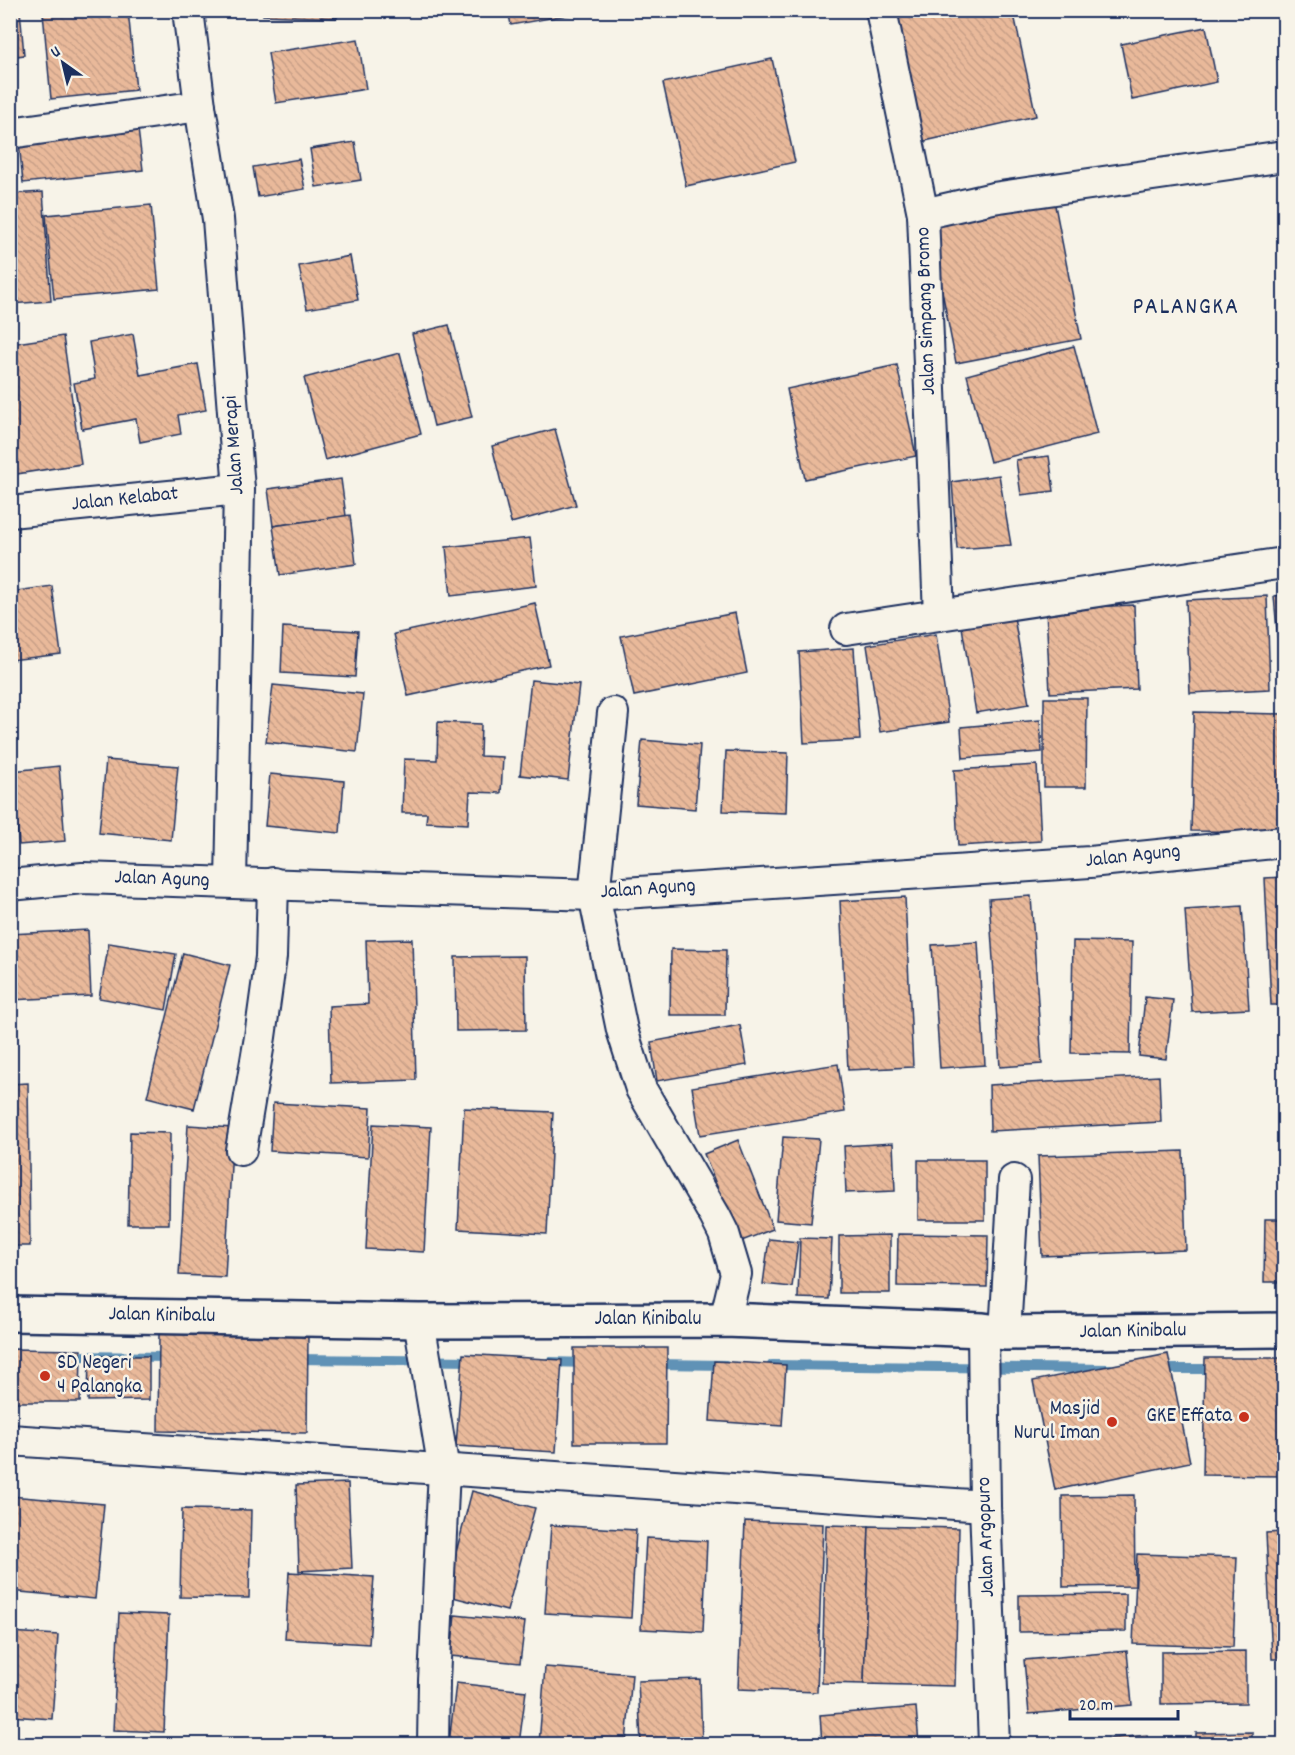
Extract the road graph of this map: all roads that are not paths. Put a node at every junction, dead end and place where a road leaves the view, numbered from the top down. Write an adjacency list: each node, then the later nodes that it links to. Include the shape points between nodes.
1 (188, 10): 3 (street, Jalan Merapi)
2 (881, 10): 6 (street, Jalan Simpang Bromo)
3 (200, 106): 4 (street); 7 (street, Jalan Merapi, via 218,219)
4 (10, 133)
5 (1284, 156): 6 (street, via 993,198)
6 (923, 214): 10 (street, Jalan Simpang Bromo)
7 (239, 489): 8 (street, Jalan Kelabat); 14 (street, Jalan Merapi)
8 (10, 512)
9 (1284, 563): 10 (street)
10 (939, 615): 11 (street)
11 (846, 628)
12 (613, 713): 17 (street)
13 (1284, 842): 17 (street, Jalan Agung, via 1090,862)
14 (231, 882): 15 (street, Jalan Agung); 16 (street, Jalan Agung, via 83,878)
15 (273, 883): 17 (street, Jalan Agung); 18 (street, via 271,957)
16 (10, 885)
17 (594, 895): 21 (street, via 622,1030 641,1089 724,1234 736,1274)
18 (242, 1150)
19 (1014, 1180): 24 (street, Jalan Argopuro)
20 (10, 1314): 22 (street, Jalan Kinibalu)
21 (725, 1320): 22 (street, Jalan Kinibalu); 24 (street, Jalan Kinibalu)
22 (419, 1321): 26 (street)
23 (1284, 1330): 24 (street, Jalan Kinibalu)
24 (994, 1332): 27 (street, Jalan Argopuro)
25 (10, 1440): 26 (street)
26 (444, 1470): 27 (street); 28 (street)
27 (985, 1506): 29 (street, Jalan Argopuro)
28 (433, 1744)
29 (994, 1744)

